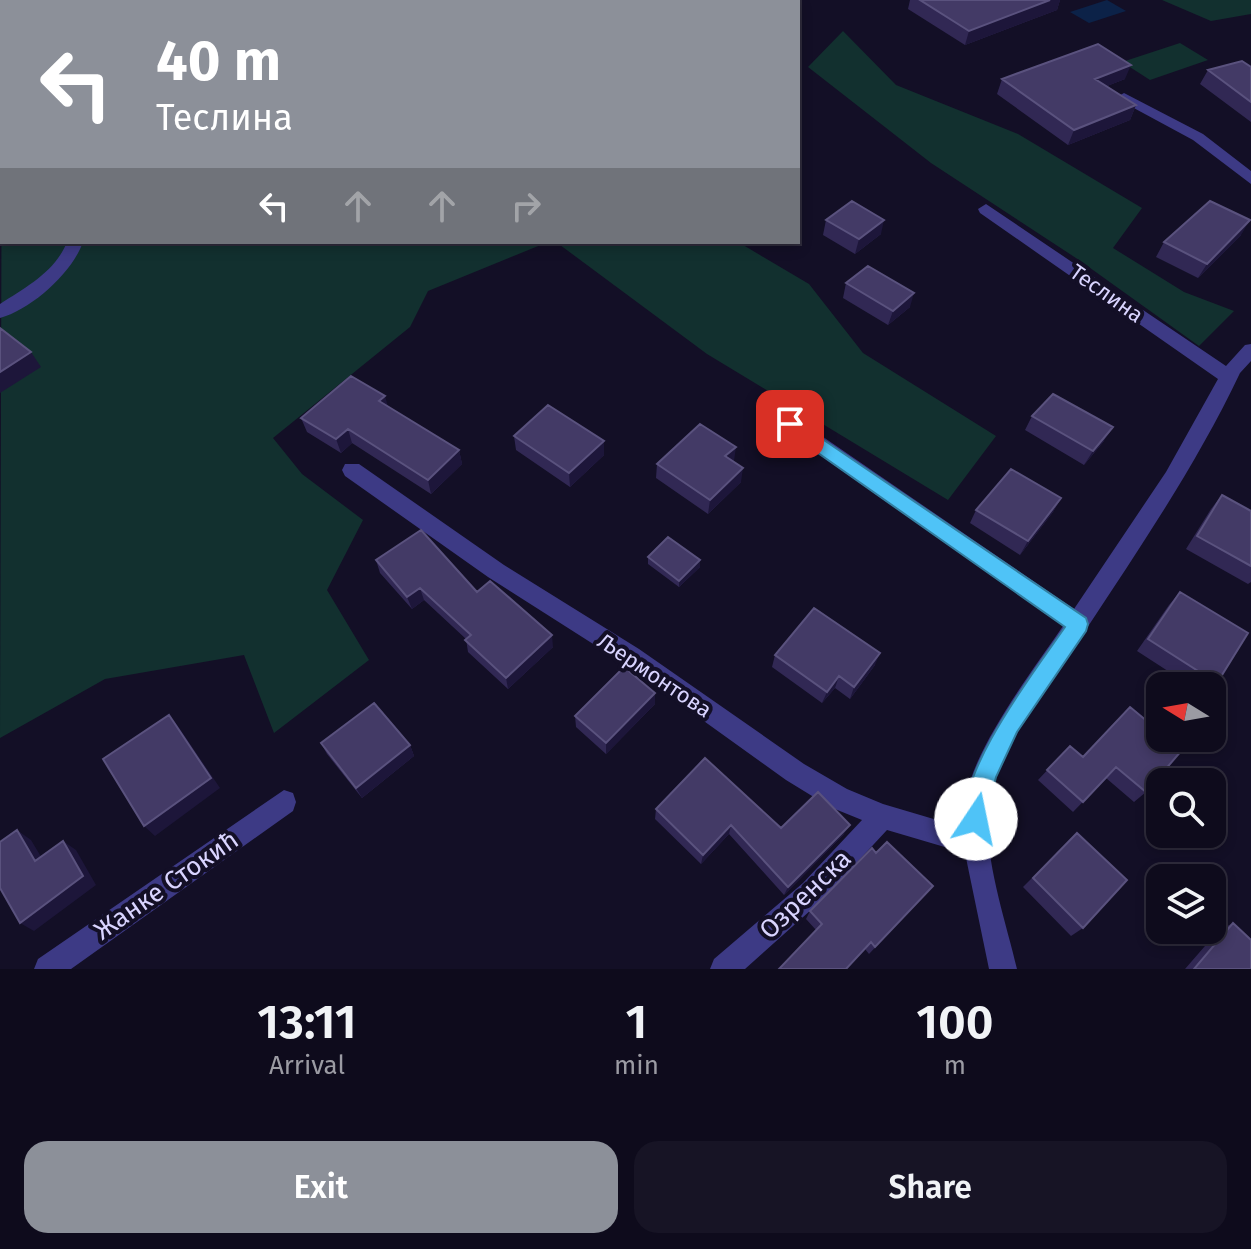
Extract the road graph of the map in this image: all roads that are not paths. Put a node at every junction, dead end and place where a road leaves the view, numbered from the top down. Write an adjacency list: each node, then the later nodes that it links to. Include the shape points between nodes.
1 (1124, 97): 2 (street, via 1198,137)
2 (1251, 179)
3 (986, 209): 7 (street, Теслина)
4 (74, 244): 5 (street, via 71,258 58,271)
5 (0, 312)
6 (1251, 350): 7 (street)
7 (1229, 377): 10 (street, via 1173,478)
8 (790, 424): 10 (street)
9 (352, 470): 12 (street, Љермонтова, via 795,772)
10 (1078, 624): 13 (street, via 1010,725 986,774 978,796)
11 (284, 802): 14 (street, Жанке Стокић)
12 (883, 816): 13 (street, Љермонтова); 15 (street, Озренска, via 812,892)
13 (976, 844): 16 (street)
14 (48, 969)
15 (724, 969)
16 (1003, 969)

